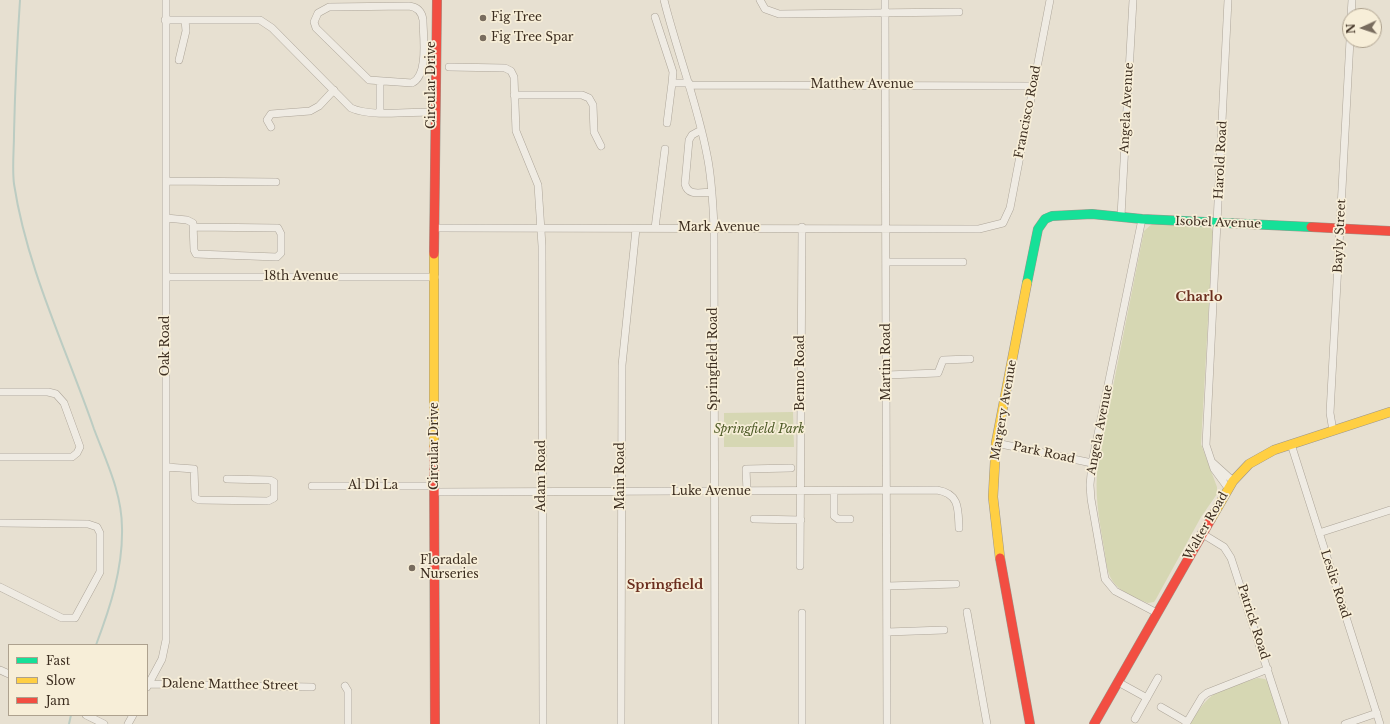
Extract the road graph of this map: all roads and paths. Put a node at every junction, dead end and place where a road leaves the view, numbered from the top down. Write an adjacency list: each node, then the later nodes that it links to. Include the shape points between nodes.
1 (166, 0): 14 (street, Oak Road)
2 (431, 0): 28 (street, Circular Drive)
3 (437, 0): 34 (street, Circular Drive)
4 (660, 0): 16 (street, Springfield Road)
5 (664, 0): 16 (street, Springfield Road)
6 (760, 0): 12 (street, via 765,9 779,14)
7 (885, 0): 12 (street, Martin Road)
8 (1050, 0): 24 (street, Francisco Road)
9 (1133, 0): 38 (street, Angela Avenue)
10 (1228, 0): 42 (street, Harold Road)
11 (959, 12): 12 (street)
12 (885, 13): 23 (street, Martin Road)
13 (655, 17): 21 (street, via 673,72)
14 (165, 20): 15 (street); 35 (street, Oak Road)
15 (185, 20): 18 (street, via 186,31); 25 (street, via 252,19 264,22)
16 (670, 24): 22 (street, Springfield Road)
17 (1350, 48): 51 (street, Bayly Street)
18 (179, 60)
19 (449, 67): 26 (street, Adam Road, via 508,69 514,77)
20 (380, 81): 20 (street, via 410,83 419,78 423,59 423,20 420,11 409,6 329,7 318,13 314,19 316,28 367,78); 27 (street)
21 (672, 83): 22 (street, Matthew Avenue); 29 (street)
22 (690, 84): 23 (street, Matthew Avenue); 31 (street, Springfield Road)
23 (886, 86): 24 (street, Matthew Avenue); 52 (street, Martin Road)
24 (1033, 86): 43 (street, Francisco Road, via 1010,208)
25 (334, 90): 27 (street, via 354,109); 30 (street, via 319,106 310,111 271,114 267,120)
26 (514, 95): 32 (street, via 582,95 589,98 593,106 594,132); 47 (street, Adam Road, via 516,131 538,185)
27 (380, 112): 28 (street)
28 (431, 112): 34 (street, Circular Drive, via 432,162)
29 (668, 123)
30 (271, 126)
31 (701, 130): 37 (street, Springfield Road, via 708,156); 37 (street, via 689,140 685,184 692,193)
32 (601, 146)
33 (665, 149): 49 (street)
34 (435, 168): 46 (street, Circular Drive)
35 (166, 181): 36 (street); 39 (street, Oak Road)
36 (276, 182)
37 (712, 192): 50 (street, Springfield Road)
38 (1121, 216): 40 (street, Isobel Avenue, via 1063,214); 41 (street, Isobel Avenue)
39 (166, 218): 44 (street, via 191,221); 56 (street, Oak Road)
40 (1047, 218): 63 (street, Margery Avenue, via 1039,228 1034,250)
41 (1142, 220): 42 (street, Isobel Avenue); 66 (street, Angela Avenue)
42 (1218, 222): 51 (street, Isobel Avenue); 70 (street, Harold Road, via 1206,445 1212,462)
43 (1003, 223): 52 (street, Mark Avenue, via 979,229)
44 (194, 227): 44 (street, via 196,254 277,257 281,253 281,234 278,228)
45 (802, 227): 50 (street, Mark Avenue); 52 (street, Mark Avenue); 74 (street, Benno Road)
46 (434, 228): 47 (street, Mark Avenue); 57 (street, Circular Drive)
47 (540, 228): 48 (street, Mark Avenue); 77 (street, Adam Road)
48 (636, 228): 49 (street, Mark Avenue); 78 (street, Main Road, via 623,341)
49 (656, 228): 50 (street, Mark Avenue)
50 (714, 228): 73 (street, Springfield Road)
51 (1341, 228): 53 (street, Isobel Avenue); 62 (street, Bayly Street, via 1330,413)
52 (887, 229): 54 (street, Martin Road)
53 (1390, 231)
54 (887, 262): 55 (street); 59 (street, Martin Road)
55 (963, 262)
56 (167, 277): 57 (street, 18th Avenue); 67 (street, Oak Road)
57 (435, 277): 72 (street, Circular Drive)
58 (970, 359): 59 (street, via 942,360 938,373)
59 (887, 375): 76 (street, Martin Road)
60 (0, 392): 65 (street, via 56,394 64,403 80,447 72,456)
61 (1390, 412): 62 (street, Walter Road)
62 (1333, 431): 64 (street, Walter Road)
63 (996, 443): 66 (street, Park Road); 118 (street, Margery Avenue, via 993,497 996,534)
64 (1290, 444): 70 (street, Walter Road, via 1260,457 1241,471); 87 (street, Leslie Road)
65 (0, 456)
66 (1092, 463): 94 (street, Angela Avenue, via 1091,499 1105,579 1115,591)
67 (166, 467): 69 (street, via 194,470 195,498 199,500 268,501 274,498 274,482 270,480); 100 (street, Oak Road, via 166,643 162,659)
68 (791, 468): 79 (street, via 746,469)
69 (227, 479)
70 (1230, 484): 86 (street, Walter Road)
71 (312, 486): 72 (street, Al Di La)
72 (434, 489): 77 (street, Luke Avenue); 111 (street, Circular Drive)
73 (714, 491): 78 (street, Luke Avenue); 79 (street, Luke Avenue); 114 (street, Springfield Road)
74 (801, 491): 75 (street, Luke Avenue); 79 (street, Luke Avenue); 83 (street, Benno Road)
75 (834, 491): 76 (street, Luke Avenue); 82 (street, via 834,516 838,519)
76 (887, 491): 85 (street, Luke Avenue, via 937,490 950,494 957,506); 90 (street, Martin Road)
77 (542, 492): 78 (street, Luke Avenue); 112 (street, Adam Road)
78 (621, 492): 113 (street, Main Road)
79 (747, 492)
80 (1390, 510): 87 (street)
81 (754, 519): 83 (street)
82 (850, 519)
83 (801, 520): 88 (street, Benno Road)
84 (0, 523): 91 (street, via 88,524 98,528 101,537 100,572 75,618 62,618)
85 (960, 528)
86 (1201, 533): 94 (street, Walter Road); 97 (street, Patrick Road, via 1224,547 1232,558)
87 (1319, 533): 105 (street, Leslie Road)
88 (800, 566)
89 (956, 584): 90 (street)
90 (887, 586): 96 (street, Martin Road)
91 (0, 587)
92 (967, 612): 117 (street)
93 (802, 613): 115 (street)
94 (1157, 613): 99 (street, Walter Road)
95 (944, 630): 96 (street)
96 (887, 632): 116 (street, Martin Road)
97 (1268, 669): 108 (street, via 1207,692); 120 (street, Patrick Road)
98 (1158, 678): 103 (street)
99 (1118, 682): 103 (street); 119 (street, Walter Road)
100 (148, 685): 102 (street, Dalene Matthee Street)
101 (344, 686): 110 (street, via 348,691)
102 (312, 687)
103 (1147, 698): 107 (street)
104 (1161, 707): 108 (street)
105 (1377, 714): 121 (street); 122 (street, Leslie Road)
106 (88, 716): 109 (street)
107 (1135, 719)
108 (1187, 723)
109 (104, 724)
110 (348, 724)
111 (435, 724)
112 (543, 724)
113 (621, 724)
114 (715, 724)
115 (802, 724)
116 (887, 724)
117 (987, 724)
118 (1030, 724)
119 (1094, 724)
120 (1285, 724)
121 (1345, 724)
122 (1380, 724)

